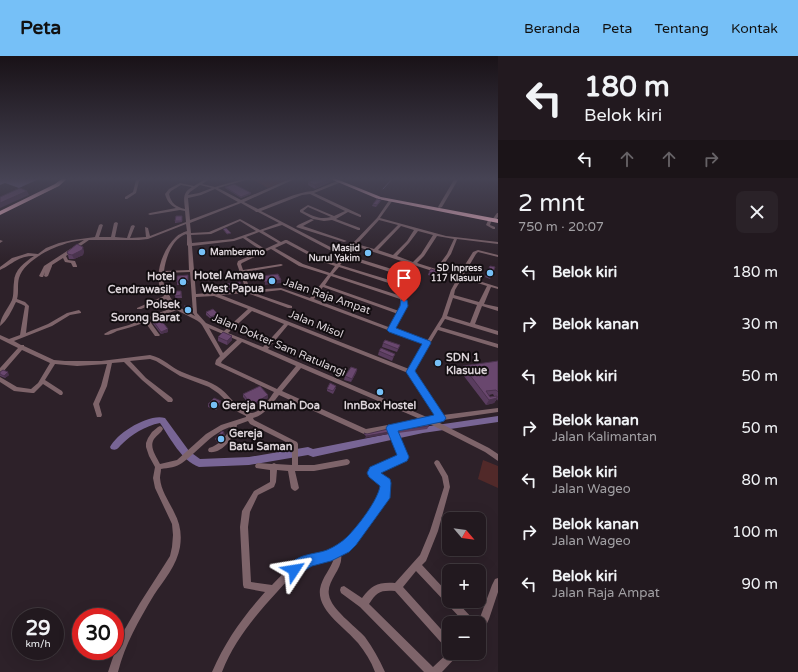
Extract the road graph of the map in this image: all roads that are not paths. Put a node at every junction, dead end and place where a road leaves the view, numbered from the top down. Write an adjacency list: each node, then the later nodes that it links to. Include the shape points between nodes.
1 (10, 207): 16 (highway)
2 (176, 207): 13 (street)
3 (185, 207): 13 (street, Jalan Dokter Sam Ratulangi)
4 (228, 207): 24 (street)
5 (249, 207): 15 (street)
6 (268, 207): 15 (street)
7 (307, 207): 19 (street, via 301,210 320,220)
8 (310, 207): 19 (street)
9 (340, 207): 14 (street)
10 (387, 207): 20 (street)
11 (429, 207): 21 (highway)
12 (440, 207): 21 (highway)
13 (184, 210): 17 (street); 24 (street, Jalan Dokter Sam Ratulangi)
14 (347, 210): 18 (street); 19 (street)
15 (257, 211): 25 (street)
16 (0, 212)
17 (150, 214)
18 (360, 216)
19 (334, 218): 33 (street)
20 (378, 218): 27 (street); 50 (street)
21 (496, 219): 31 (street, via 488,225)
22 (312, 220): 29 (street)
23 (116, 223): 43 (street)
24 (187, 223): 36 (street, Jalan Dokter Sam Ratulangi); 40 (street)
25 (281, 224): 32 (street); 35 (street)
26 (101, 225): 39 (street)
27 (400, 225): 34 (street); 53 (street)
28 (133, 226): 44 (street)
29 (300, 226): 32 (street); 45 (street)
30 (146, 228): 40 (street)
31 (494, 228)
32 (292, 229): 57 (street)
33 (359, 229)
34 (416, 230): 37 (street); 59 (street)
35 (260, 231): 36 (street, via 240,220 210,233); 38 (street); 47 (street)
36 (188, 233): 49 (street, Jalan Dokter Sam Ratulangi); 68 (street, via 182,234 169,248)
37 (436, 234): 41 (street); 60 (street, via 423,255)
38 (244, 237): 49 (street, via 230,241); 52 (street)
39 (97, 238): 42 (street); 43 (street)
40 (148, 238): 44 (street)
41 (456, 238): 46 (street); 67 (street)
42 (88, 239): 55 (street); 56 (street, via 67,241)
43 (113, 239): 44 (street)
44 (128, 239)
45 (345, 241)
46 (476, 241): 48 (street); 54 (street)
47 (282, 242): 51 (street); 62 (street, via 288,242 321,260)
48 (498, 243)
49 (189, 244): 65 (street, Jalan Dokter Sam Ratulangi)
50 (354, 244): 53 (street); 57 (street)
51 (272, 248): 52 (street); 69 (street, via 301,265)
52 (265, 251): 66 (street, via 240,262)
53 (376, 251): 59 (street)
54 (478, 251): 58 (street); 71 (street, via 474,253)
55 (63, 254): 64 (street, via 67,261 73,262); 70 (street, via 53,262)
56 (39, 255): 63 (street, via 24,254); 82 (street, via 25,264 18,273)
57 (345, 256): 62 (street); 74 (street, via 412,277)
58 (498, 256)
59 (394, 257): 60 (street)
60 (414, 263): 67 (street)
61 (281, 265): 66 (street)
62 (338, 265): 69 (street); 74 (street)
63 (1, 266)
64 (75, 266)
65 (191, 271): 68 (street); 79 (street, Jalan Dokter Sam Ratulangi)
66 (242, 271): 76 (street)
67 (437, 271): 71 (street)
68 (162, 272): 78 (street, via 160,279)
69 (330, 274): 72 (street); 81 (street)
70 (44, 276)
71 (460, 277): 73 (street); 80 (street)
72 (322, 285): 83 (street); 91 (street)
73 (490, 285): 75 (street); 84 (street)
74 (406, 287): 81 (street)
75 (498, 288)
76 (247, 291): 77 (street, Jalan Raja Ampat); 83 (street, Jalan Raja Ampat, via 280,289); 87 (street)
77 (214, 294): 79 (street, Jalan Raja Ampat); 88 (street, Jalan Misol)
78 (168, 296): 85 (street); 86 (street)
79 (194, 296): 94 (street, Jalan Dokter Sam Ratulangi, via 195,313)
80 (451, 296): 84 (street); 92 (street)
81 (402, 298): 91 (street, via 404,304)
82 (14, 300): 96 (street, via 4,312); 103 (street, via 27,306)
83 (311, 300): 99 (street, Jalan Raja Ampat)
84 (480, 304): 89 (street); 97 (street)
85 (139, 308)
86 (177, 308): 93 (street); 94 (street)
87 (290, 308)
88 (251, 309): 95 (street, Jalan Misol); 100 (street)
89 (498, 309)
90 (79, 312): 103 (street)
91 (401, 313): 99 (street)
92 (444, 317): 97 (street); 98 (street)
93 (146, 319): 102 (street); 104 (street)
94 (202, 322): 100 (street, Jalan Dokter Sam Ratulangi); 112 (street)
95 (286, 323): 111 (street); 118 (street, Jalan Misol)
96 (0, 324)
97 (472, 325): 101 (street)
98 (438, 328): 108 (street); 110 (street)
99 (392, 330): 108 (street, Jalan Raja Ampat)
100 (225, 333): 106 (street, Jalan Dokter Sam Ratulangi)
101 (498, 333)
102 (107, 334)
103 (23, 335): 107 (street)
104 (157, 335)
105 (0, 337): 107 (street)
106 (241, 340): 111 (street, Jalan Dokter Sam Ratulangi); 112 (street)
107 (10, 341): 109 (street)
108 (427, 343): 118 (street)
109 (22, 346): 115 (street); 117 (street)
110 (498, 346)
111 (264, 350): 116 (street, Jalan Dokter Sam Ratulangi)
112 (223, 357): 121 (street, via 218,362 220,366)
113 (125, 360): 114 (street); 123 (street); 126 (street, via 150,357 158,359 175,371 215,387)
114 (110, 361): 115 (street, via 71,364); 125 (street, via 104,386 96,404)
115 (53, 362): 120 (street)
116 (300, 365): 121 (street); 128 (street, Jalan Dokter Sam Ratulangi)
117 (0, 372)
118 (410, 372): 127 (street)
119 (0, 379): 120 (street, via 16,389 27,391 36,389)
120 (42, 382): 122 (street)
121 (278, 392): 126 (street, via 260,412); 131 (street, via 362,432)
122 (60, 393)
123 (170, 400)
124 (498, 410): 127 (street)
125 (99, 415)
126 (249, 417): 129 (street); 139 (street, via 252,422 293,442)
127 (441, 418): 128 (street)
128 (428, 420): 131 (street); 133 (street, Jalan Dokter Sam Ratulangi)
129 (234, 425): 132 (street, via 233,432 224,442 218,448); 138 (street, via 223,427 208,436 178,462)
130 (160, 429): 138 (street, via 150,438 149,449)
131 (393, 433): 141 (street, via 403,457 373,472 386,483 384,498 352,541)
132 (210, 450)
133 (498, 458)
134 (347, 462): 139 (street, via 314,468)
135 (437, 463): 142 (street, via 445,476 447,487 434,531)
136 (258, 466): 137 (street)
137 (274, 466): 139 (street); 145 (street, via 272,485 256,492 246,511 244,527 247,585)
138 (158, 467): 154 (street, via 156,477 159,493 170,510 177,528 176,549 131,627)
139 (293, 468): 140 (street)
140 (295, 488)
141 (336, 552): 145 (street, via 327,557 309,560 289,574); 156 (street, via 338,561 324,587 326,600 371,652)
142 (417, 566): 144 (street); 147 (street)
143 (498, 582): 151 (street)
144 (397, 587): 148 (street, via 375,588); 152 (street)
145 (274, 590): 155 (street, via 243,624)
146 (344, 590): 148 (street)
147 (442, 592)
148 (363, 604): 157 (street)
149 (457, 608): 150 (street)
150 (465, 616)
151 (486, 617)
152 (442, 638)
153 (447, 660): 158 (street)
154 (113, 672)
155 (218, 672)
156 (380, 672)
157 (431, 672)
158 (435, 672)

